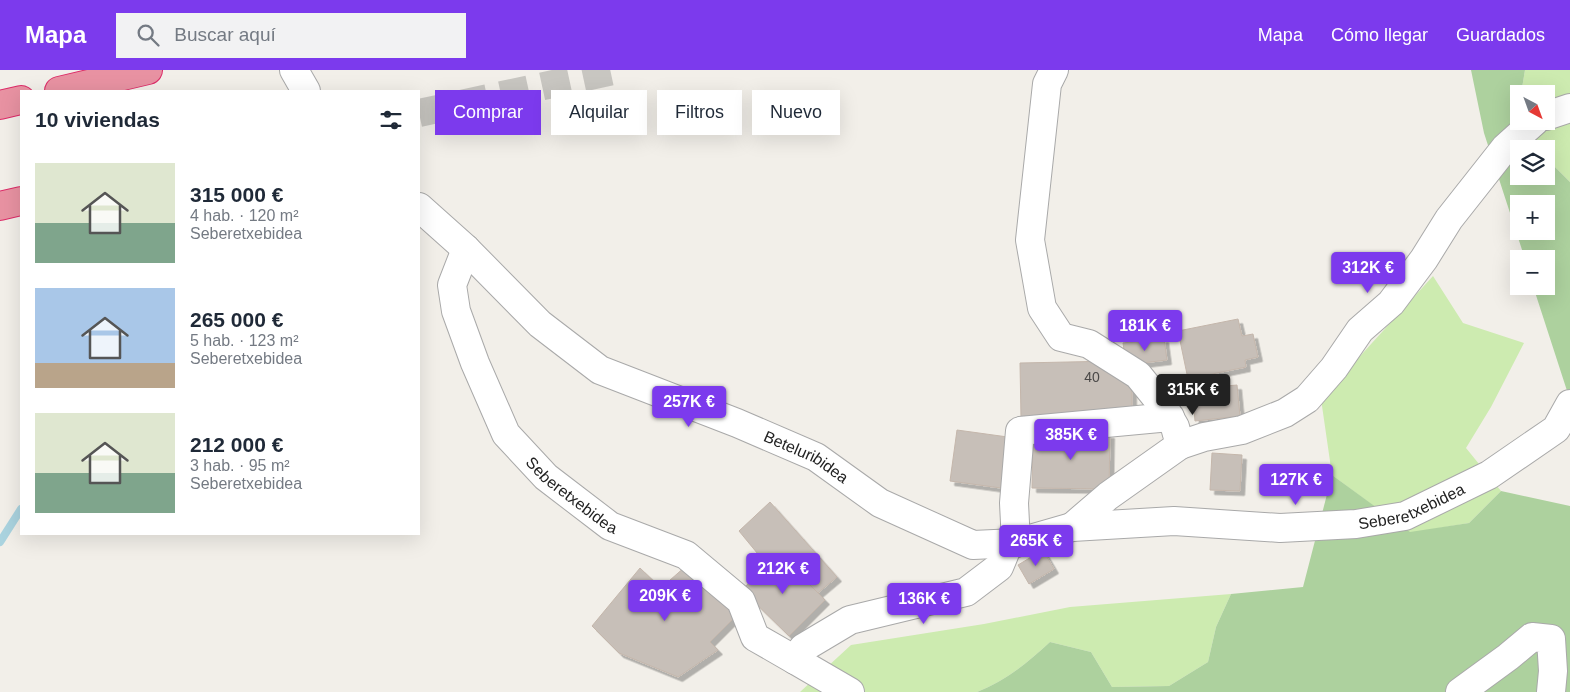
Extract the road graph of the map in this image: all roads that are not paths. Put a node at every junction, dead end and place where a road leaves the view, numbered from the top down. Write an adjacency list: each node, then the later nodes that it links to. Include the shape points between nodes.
1 (148, 70): 4 (highway)
2 (294, 70): 5 (street)
3 (1054, 70): 16 (street, via 1046,84 1030,240 1042,308 1061,336 1089,344 1138,375)
4 (63, 90)
5 (305, 90)
6 (20, 100): 7 (highway)
7 (0, 106)
8 (1570, 108): 9 (street)
9 (1555, 113)
10 (1525, 130): 17 (street, Seberetxebidea, via 1505,148 1449,219 1391,303 1360,330 1334,368 1307,399 1285,413 1242,430)
11 (20, 201): 12 (highway)
12 (0, 206)
13 (420, 208): 14 (street, Beteluribidea)
14 (466, 249): 19 (street, Beteluribidea, via 540,324 600,370 816,457 880,503 973,545); 20 (street, Seberetxebidea, via 452,285 456,311 506,434 546,478 610,526 686,555 741,601 755,637)
15 (1570, 404): 18 (street, Seberetxebidea, via 1556,429 1489,475 1405,516 1356,524 1280,528 1174,521)
16 (1170, 417): 17 (street); 19 (street, via 1020,431)
17 (1180, 444): 18 (street, Seberetxebidea, via 1108,496)
18 (1072, 527): 19 (street, Seberetxebidea)
19 (1013, 543): 20 (street, via 998,566 966,592 850,620 803,648)
20 (795, 660): 21 (street, Seberetxebidea)
21 (850, 692)
22 (1460, 692): 23 (street, via 1532,637 1551,639)
23 (1551, 692)

